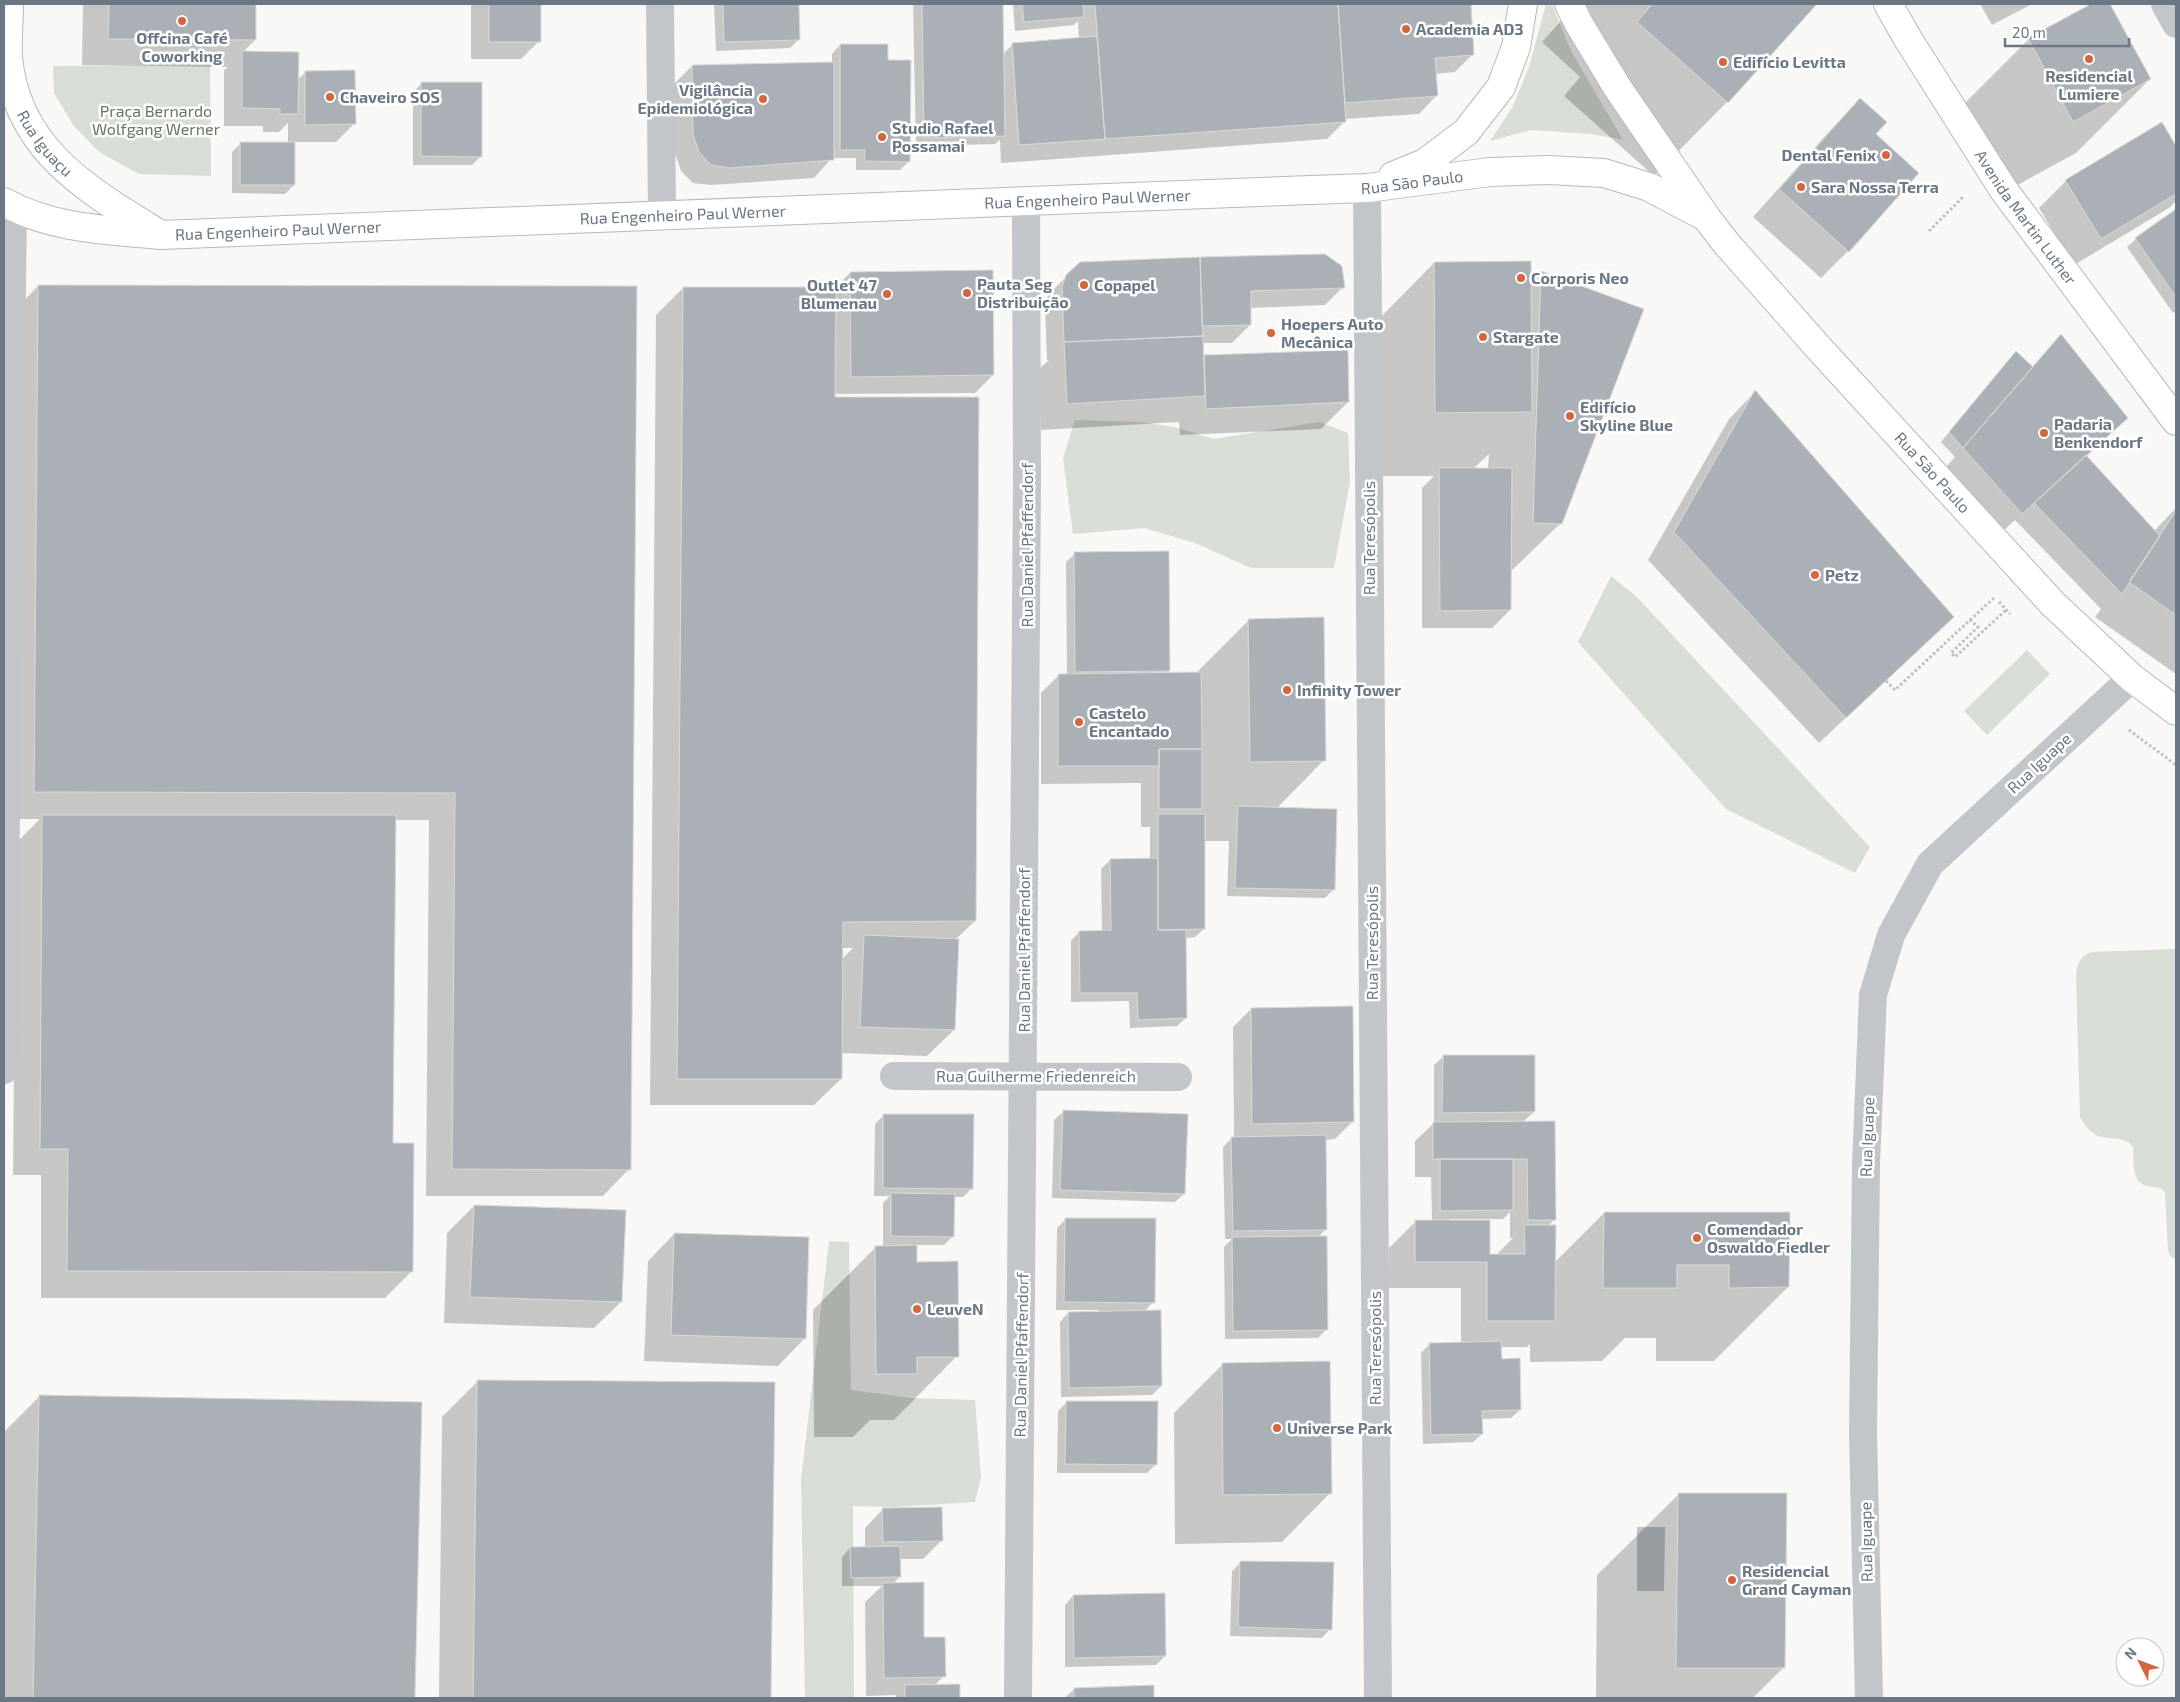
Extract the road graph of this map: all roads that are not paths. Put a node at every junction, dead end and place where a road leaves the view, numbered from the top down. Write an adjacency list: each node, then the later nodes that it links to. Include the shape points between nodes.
1 (9, 4): 13 (main road, Rua Iguaçu, via 8,57 12,80 22,114 37,139 71,175 111,205)
2 (660, 4): 11 (street)
3 (1523, 4): 8 (main road, Rua São Paulo, via 1516,47 1501,87 1466,132 1425,163)
4 (1569, 4): 12 (main road, Rua São Paulo, via 1617,87)
5 (1888, 4): 14 (main road, Avenida Martin Luther, via 2003,190)
6 (2165, 4): 7 (street)
7 (2176, 24)
8 (1367, 188): 9 (main road, Rua Engenheiro Paul Werner); 12 (main road, Rua São Paulo, via 1490,172 1549,170 1604,173 1649,187); 23 (street, Rua Teresópolis)
9 (1026, 202): 11 (main road, Rua Engenheiro Paul Werner); 20 (street, Rua Daniel Pfaffendorf)
10 (9, 205): 13 (main road, Rua Engenheiro Paul Werner, via 46,220 86,229); 17 (street)
11 (662, 215): 13 (main road, Rua Engenheiro Paul Werner)
12 (1706, 217): 15 (main road, Rua São Paulo, via 1816,345 2053,604)
13 (160, 235)
14 (2176, 422)
15 (2132, 678): 16 (main road, Rua São Paulo); 24 (street, Rua Iguape, via 1930,864 1891,935 1873,995 1866,1164 1863,1433)
16 (2176, 711)
17 (4, 1006): 18 (street)
18 (4, 1070)
19 (894, 1076): 20 (street, Rua Guilherme Friedenreich)
20 (1023, 1076): 21 (street, Rua Guilherme Friedenreich); 22 (street, Rua Daniel Pfaffendorf)
21 (1178, 1077)
22 (1018, 1698)
23 (1378, 1698)
24 (1869, 1698)

